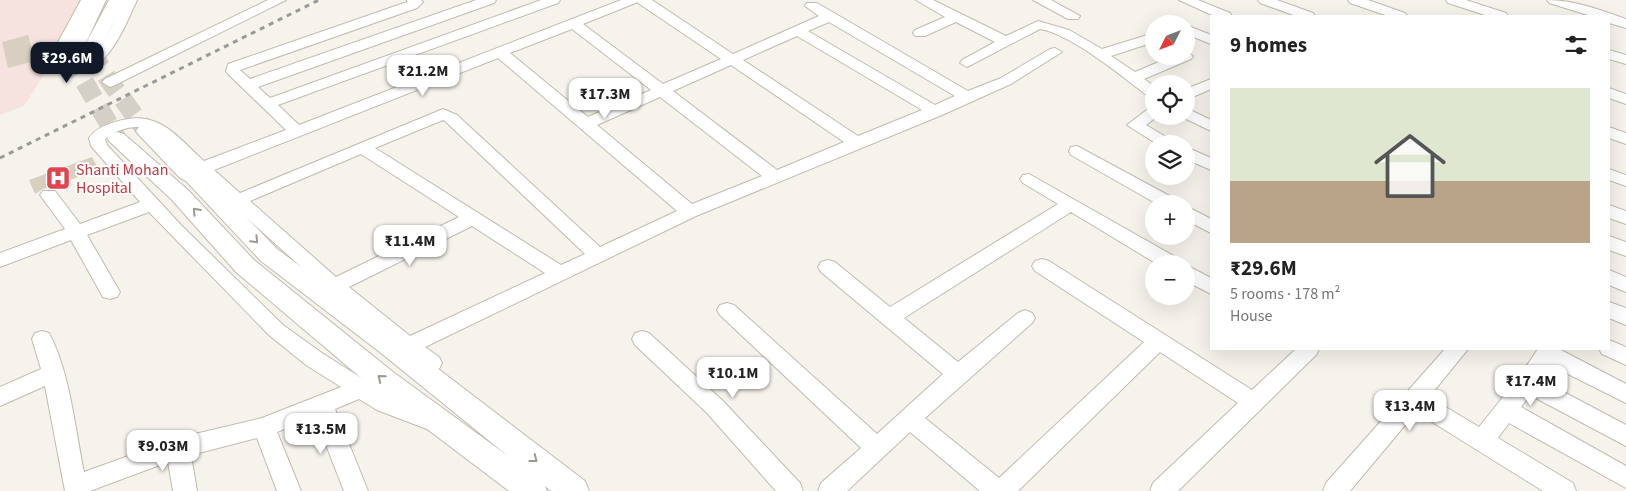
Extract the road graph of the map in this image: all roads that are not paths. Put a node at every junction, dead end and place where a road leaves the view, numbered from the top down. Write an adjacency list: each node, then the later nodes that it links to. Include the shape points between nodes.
1 (88, 0): 4 (street, via 57,57 55,65 60,69 89,64 104,54)
2 (98, 0): 44 (street)
3 (117, 0): 38 (street)
4 (130, 0)
5 (279, 0): 50 (street)
6 (414, 0): 51 (street, via 416,2 412,5 233,67 233,71)
7 (489, 0): 51 (street)
8 (553, 0): 57 (street)
9 (633, 0): 18 (street)
10 (643, 0): 45 (street)
11 (923, 0): 26 (street)
12 (1040, 0): 27 (street)
13 (1186, 0): 20 (street)
14 (1266, 0): 21 (street)
15 (1355, 0): 22 (street)
16 (1454, 0): 23 (street)
17 (1554, 0): 24 (street)
18 (609, 4): 29 (street)
19 (812, 6): 25 (street)
20 (1223, 15)
21 (1305, 15)
22 (1397, 15)
23 (1498, 15)
24 (1601, 15)
25 (831, 16): 31 (street); 55 (street)
26 (956, 16): 32 (street); 36 (street)
27 (1073, 16)
28 (1610, 18): 30 (street)
29 (573, 23): 39 (street); 53 (street)
30 (1626, 24)
31 (798, 31): 45 (street); 58 (street)
32 (920, 33)
33 (1195, 33): 35 (street)
34 (1145, 40): 42 (street)
35 (1210, 40)
36 (1006, 42): 42 (street, via 1043,25); 47 (street)
37 (1210, 46): 41 (street)
38 (91, 51)
39 (500, 51): 61 (street); 63 (street)
40 (1055, 52): 55 (street, via 1013,78)
41 (1195, 52)
42 (1099, 54): 49 (street)
43 (1610, 54): 46 (street)
44 (70, 57)
45 (733, 60): 53 (street); 69 (street)
46 (1626, 60)
47 (967, 63)
48 (1164, 65): 49 (street)
49 (1133, 78): 52 (street)
50 (110, 82)
51 (248, 85): 57 (street)
52 (1145, 87)
53 (663, 91): 61 (street); 76 (street)
54 (1610, 93): 56 (street)
55 (967, 97): 58 (street)
56 (1626, 99)
57 (267, 104): 63 (street)
58 (936, 112): 69 (street)
59 (1145, 118): 66 (street, via 1135,125)
60 (1195, 118): 62 (street)
61 (586, 124): 85 (street)
62 (1210, 125)
63 (295, 130): 74 (street)
64 (146, 132): 134 (street, one-way to 134, via 194,176 269,255)
65 (1610, 132): 68 (street)
66 (1153, 135)
67 (117, 138): 130 (street, one-way to 67, via 383,380 245,266 180,195)
68 (1626, 139)
69 (858, 144): 76 (street)
70 (363, 148): 81 (street); 87 (street); 93 (street, via 438,115 447,115)
71 (1078, 151): 80 (street)
72 (1195, 157): 73 (street)
73 (1210, 164)
74 (203, 168): 81 (street); 82 (street, via 161,131 147,123 127,124 102,134 97,138 99,146)
75 (1610, 174): 78 (street)
76 (776, 177): 85 (street)
77 (1029, 179): 83 (street)
78 (1626, 181)
79 (49, 195): 90 (street)
80 (1155, 195)
81 (238, 200): 102 (street)
82 (152, 204): 90 (street); 122 (street, via 276,330)
83 (1071, 204): 94 (street); 107 (street)
84 (1610, 211): 88 (street)
85 (690, 212): 93 (street)
86 (1195, 217): 89 (street)
87 (472, 218): 98 (street); 102 (street)
88 (1626, 218)
89 (1210, 226)
90 (76, 232): 95 (street); 104 (street)
91 (1610, 242): 92 (street)
92 (1626, 250)
93 (597, 255): 98 (street)
94 (1157, 255)
95 (0, 260)
96 (1042, 266): 112 (street)
97 (828, 267): 107 (street)
98 (559, 274): 113 (street)
99 (1195, 277): 103 (street)
100 (1610, 277): 101 (street)
101 (1626, 285)
102 (334, 286): 113 (street)
103 (1210, 286)
104 (110, 292)
105 (1610, 309): 108 (street)
106 (727, 310): 136 (street)
107 (890, 317): 120 (street)
108 (1626, 317)
109 (1025, 318): 120 (street)
110 (42, 338): 119 (street)
111 (642, 339): 144 (street, via 715,407)
112 (1159, 341): 126 (street); 147 (street)
113 (408, 346): 134 (street, via 499,419)
114 (1610, 349): 118 (street)
115 (1308, 350): 126 (street)
116 (1456, 350): 125 (street)
117 (1548, 351): 121 (street); 123 (street)
118 (1626, 357)
119 (53, 373): 124 (street); 138 (street)
120 (958, 374): 129 (street)
121 (1527, 383): 128 (street); 132 (street)
122 (361, 389): 127 (street); 130 (street, via 400,412)
123 (1626, 394)
124 (0, 397)
125 (1414, 399): 133 (street); 149 (street)
126 (1254, 402): 148 (street)
127 (322, 404): 131 (street); 141 (street)
128 (1506, 410): 133 (street); 137 (street)
129 (910, 419): 136 (street); 146 (street)
130 (445, 426): 142 (street)
131 (264, 427): 135 (street); 140 (street)
132 (1626, 436)
133 (1482, 441): 150 (street)
134 (511, 442): 143 (street, one-way to 143)
135 (178, 448): 138 (street); 139 (street)
136 (877, 450): 145 (street)
137 (1626, 478)
138 (75, 488)
139 (185, 491)
140 (289, 491)
141 (356, 491)
142 (532, 491)
143 (574, 491)
144 (791, 491)
145 (830, 491)
146 (998, 491)
147 (1002, 491)
148 (1162, 491)
149 (1335, 491)
150 (1564, 491)

